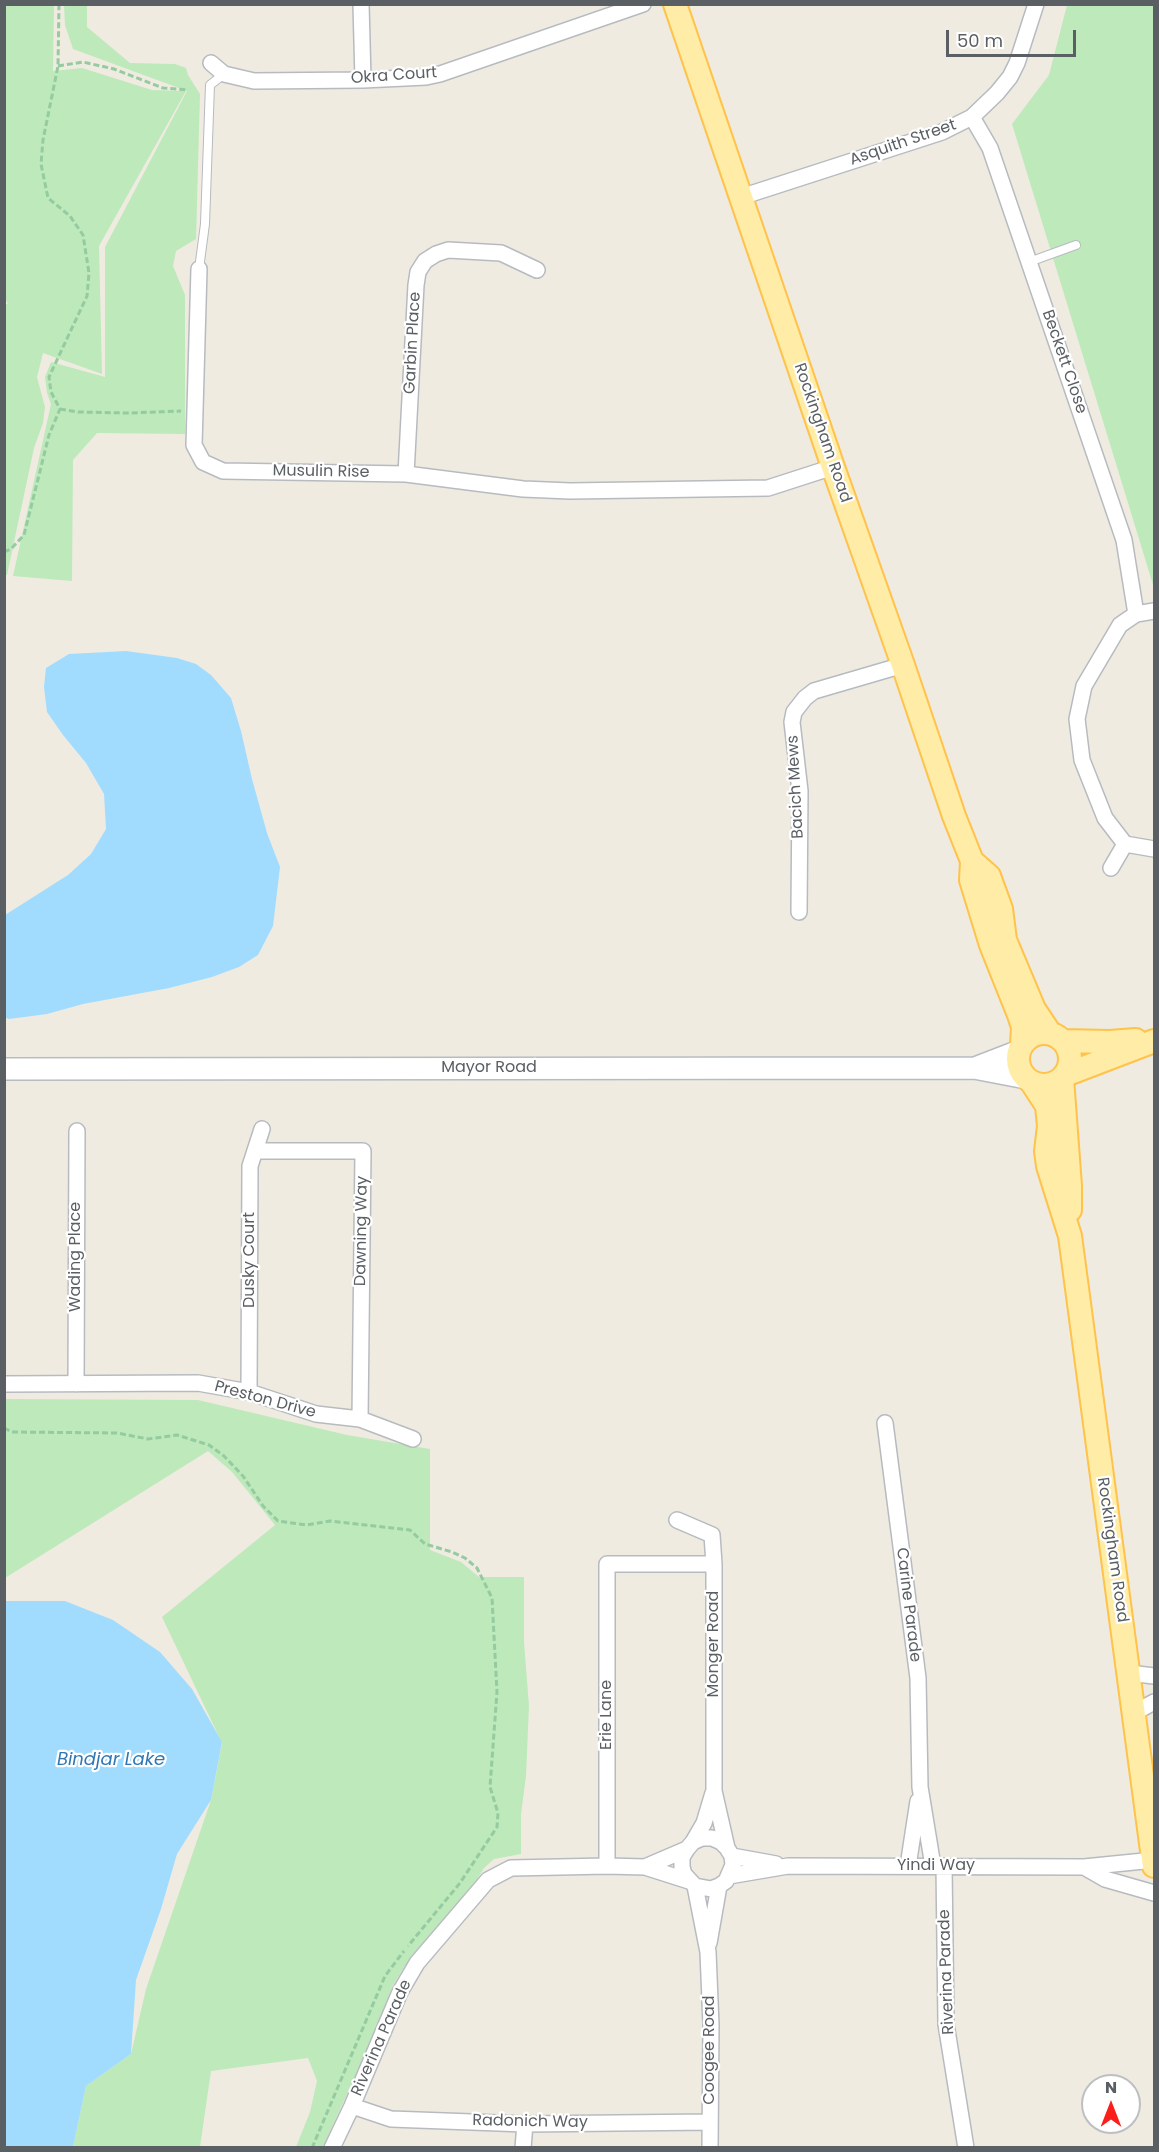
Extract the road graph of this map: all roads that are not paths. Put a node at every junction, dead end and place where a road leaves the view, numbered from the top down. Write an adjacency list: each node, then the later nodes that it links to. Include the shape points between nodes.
1 (361, 4): 7 (street)
2 (643, 4): 7 (street, Okra Court, via 440,74)
3 (675, 4): 9 (main road, Rockingham Road)
4 (1036, 4): 8 (street, Asquith Street, via 1010,77)
5 (212, 63): 6 (street, Okra Court)
6 (224, 74): 7 (street, Okra Court, via 254,81); 12 (lane, Musulin Rise, via 210,85 205,224)
7 (363, 80)
8 (972, 117): 9 (street, Asquith Street, via 942,132); 11 (street, Beckett Close, via 990,148)
9 (741, 197): 14 (main road, Rockingham Road)
10 (1076, 245): 11 (lane)
11 (1029, 262): 17 (street, Beckett Close, via 1124,540)
12 (199, 269): 15 (street, Musulin Rise, via 194,445 203,462 222,471)
13 (537, 270): 15 (street, Garbin Place, via 501,253 448,250 425,261 416,285)
14 (833, 467): 15 (street, Musulin Rise, via 768,488 570,491); 18 (main road, Rockingham Road)
15 (406, 474)
16 (1155, 611): 17 (street)
17 (1136, 614): 19 (street, via 1120,625 1084,686 1077,719 1082,760 1105,818)
18 (903, 665): 21 (main road, Rockingham Road); 23 (street, Bacich Mews, via 814,691 794,712 800,791)
19 (1125, 844): 20 (street); 22 (street)
20 (1155, 849)
21 (972, 861): 24 (main road, Rockingham Road, via 989,876 1001,909 1005,940 1034,1009); 26 (main road, Rockingham Road, via 971,880 1023,1027)
22 (1112, 868)
23 (799, 912)
24 (1056, 1037): 25 (main road, via 1110,1042); 26 (main road, via 1034,1035); 29 (main road, via 1069,1056)
25 (1155, 1039): 29 (main road)
26 (1021, 1047): 27 (main road, Mayor Road); 30 (main road, via 1018,1066)
27 (974, 1068): 28 (main road, Mayor Road); 30 (main road, Mayor Road)
28 (4, 1069)
29 (1064, 1077): 30 (main road, via 1050,1084); 34 (main road, Rockingham Road)
30 (1029, 1081): 34 (main road, Rockingham Road, via 1047,1106 1048,1166)
31 (262, 1129): 33 (street, Dusky Court)
32 (77, 1131): 36 (street, Wading Place)
33 (255, 1150): 37 (street, Dusky Court, via 250,1166); 38 (street, Dawning Way, via 363,1150)
34 (1070, 1236): 43 (main road, Rockingham Road)
35 (4, 1384): 36 (street, Preston Drive)
36 (76, 1384): 37 (street, Preston Drive, via 198,1383)
37 (249, 1392): 38 (street, Preston Drive, via 316,1414)
38 (360, 1419): 40 (street, Preston Drive)
39 (885, 1423): 47 (street, Carine Parade, via 918,1678)
40 (413, 1439)
41 (677, 1520): 42 (street, Monger Road, via 712,1535)
42 (714, 1564): 48 (street, Monger Road); 52 (street, Erie Lane, via 607,1564)
43 (1129, 1673): 44 (street); 46 (main road, Rockingham Road)
44 (1155, 1676)
45 (1155, 1701): 46 (street)
46 (1134, 1713): 51 (main road, Rockingham Road)
47 (920, 1787): 54 (street, Carine Parade); 55 (street, Carine Parade)
48 (714, 1791): 49 (street, Monger Road, via 704,1823); 50 (street, Monger Road)
49 (690, 1845): 50 (street, Yindi Way, via 702,1838 712,1838); 57 (street, Yindi Way); 61 (street, via 682,1857 682,1867)
50 (730, 1852): 53 (street, Yindi Way); 60 (street, via 733,1865)
51 (1154, 1860): 56 (main road, Rockingham Road); 58 (street, Yindi Way)
52 (607, 1866): 57 (street, Yindi Way); 59 (street, Yindi Way, via 511,1868)
53 (788, 1866): 54 (street, Yindi Way); 60 (street, Yindi Way)
54 (908, 1866): 55 (street, Yindi Way)
55 (939, 1866): 58 (street, Yindi Way); 70 (street, Riverina Parade, via 946,2024)
56 (1155, 1866)
57 (645, 1867): 61 (street, Yindi Way)
58 (1084, 1867): 62 (street, Yindi Way, via 1105,1879)
59 (488, 1880): 64 (street, Riverina Parade, via 417,1964 399,1992)
60 (724, 1881): 61 (street, Yindi Way, via 711,1889); 63 (street, Coogee Road)
61 (692, 1883): 63 (street, Coogee Road)
62 (1155, 1893)
63 (708, 1952): 65 (street, Coogee Road)
64 (352, 2106): 66 (street, Radonich Way, via 391,2119); 67 (street, Riverina Parade)
65 (710, 2122): 66 (street, Radonich Way); 69 (street, Coogee Road)
66 (525, 2124): 68 (street)
67 (332, 2148)
68 (523, 2148)
69 (710, 2148)
70 (966, 2148)

